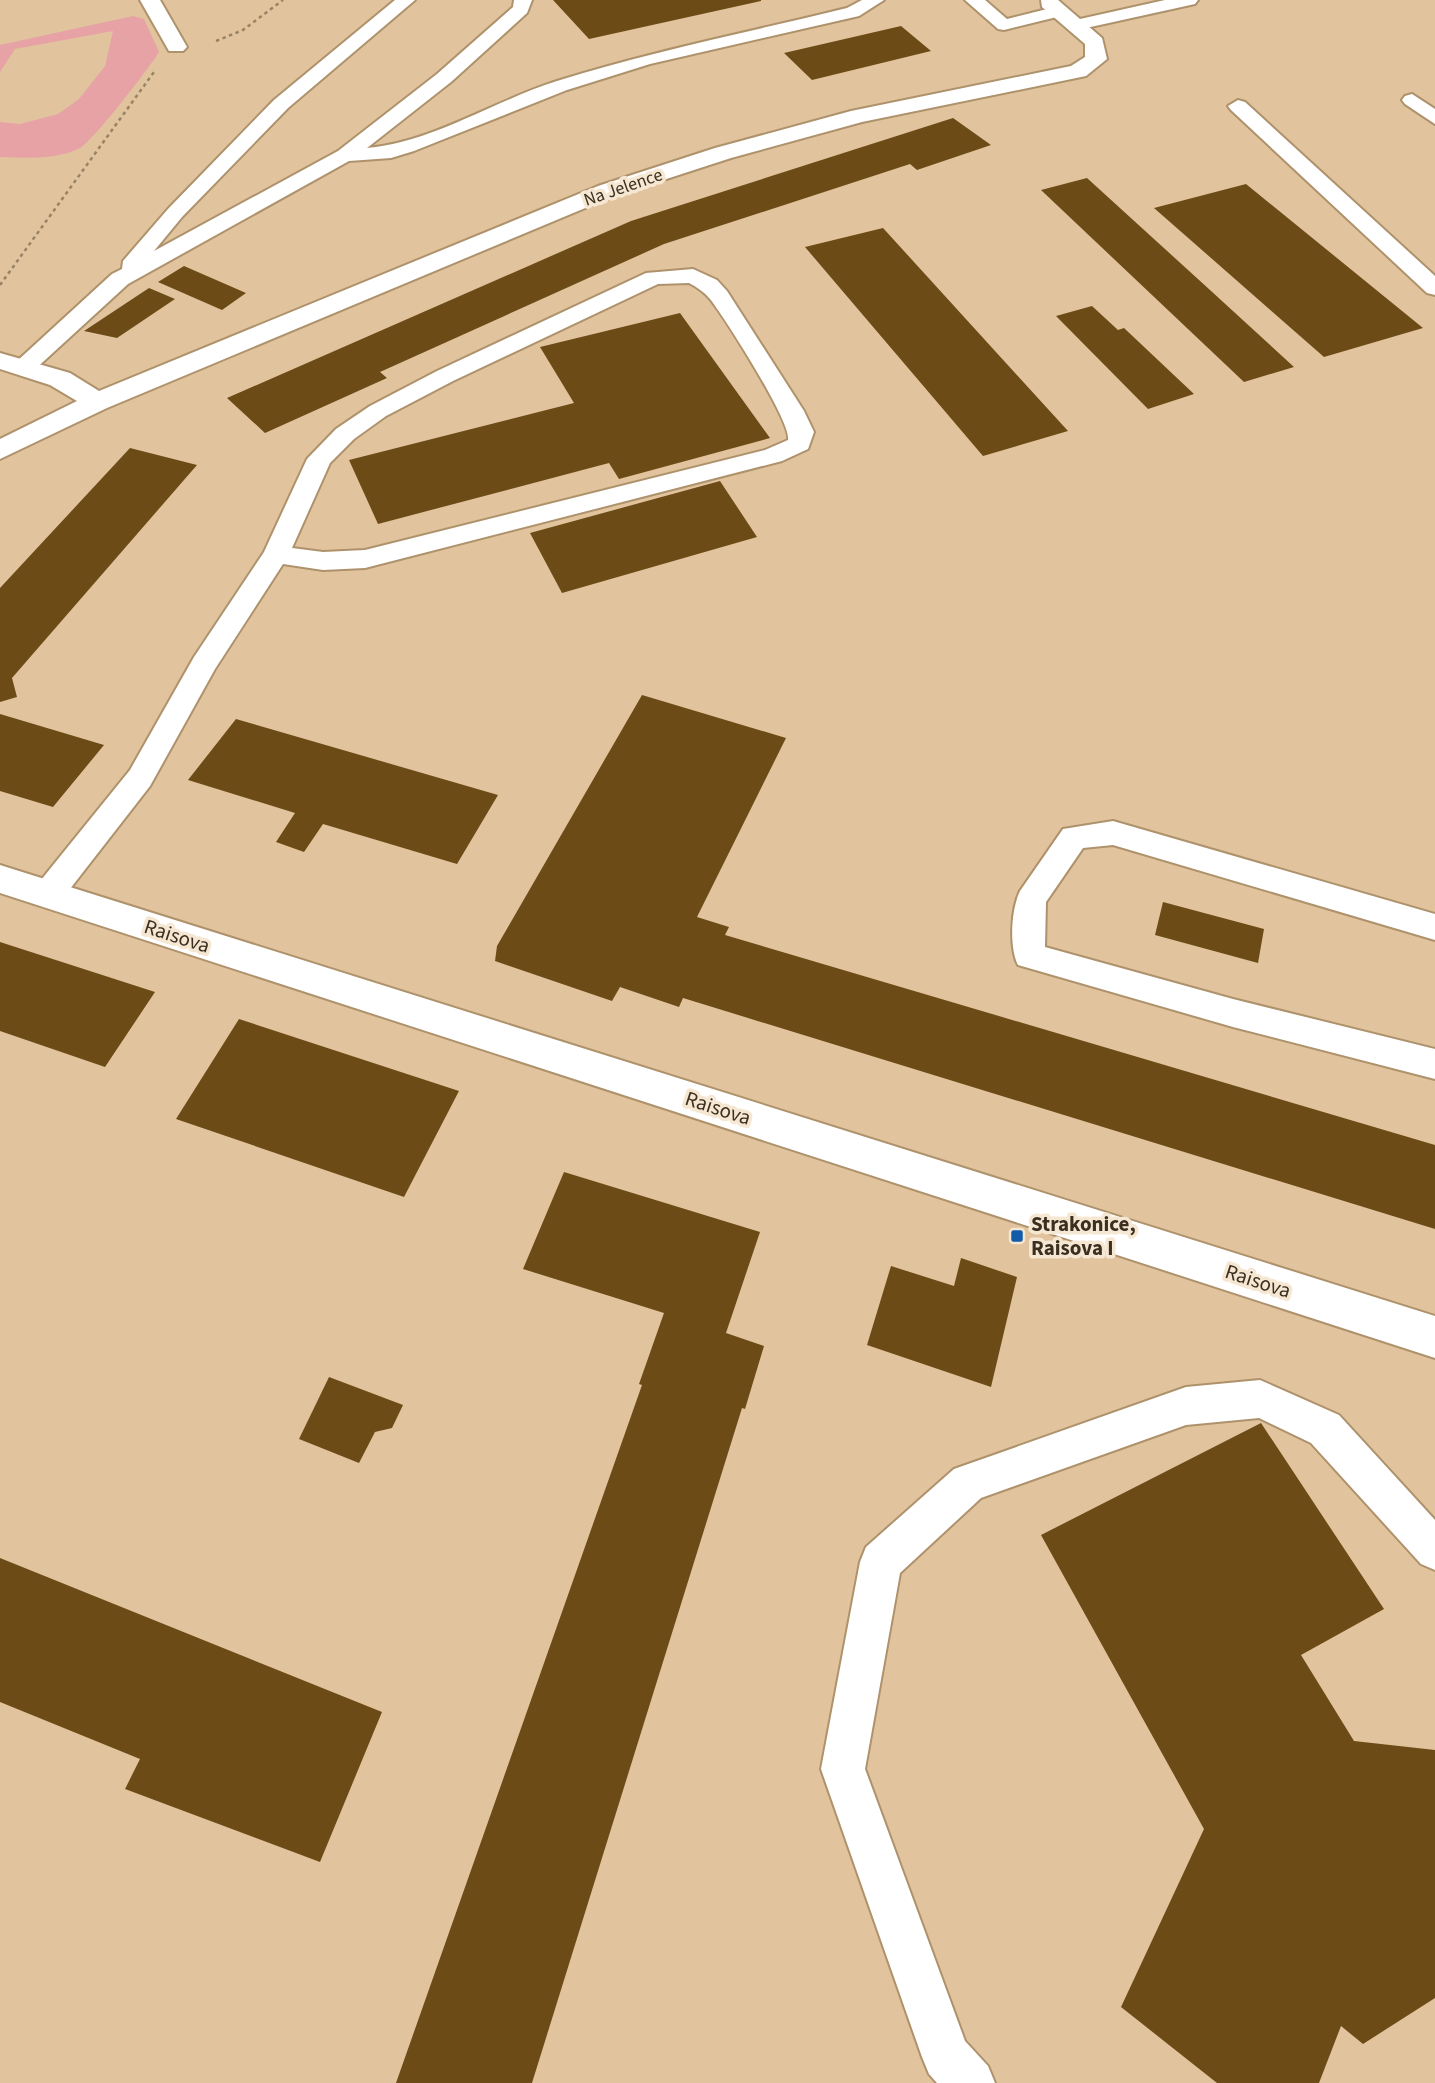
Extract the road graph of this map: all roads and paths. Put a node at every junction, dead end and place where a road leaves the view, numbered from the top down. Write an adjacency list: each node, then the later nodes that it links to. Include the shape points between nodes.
1 (150, 0): 9 (street)
2 (283, 0): 9 (path, via 223,39)
3 (523, 0): 14 (lane, via 521,9 444,78)
4 (875, 0): 14 (lane, via 853,12 645,60 560,86 391,152)
5 (974, 0): 8 (lane, via 1004,24)
6 (1189, 0): 8 (lane)
7 (414, 4): 11 (lane); 17 (lane, via 281,104 175,213)
8 (1058, 10): 21 (street, Na Jelence, via 1095,42 1096,59 1077,71 859,116 606,191)
9 (176, 47): 18 (path, via 169,50)
10 (1412, 100): 13 (lane)
11 (314, 102)
12 (1238, 106): 19 (lane)
13 (1435, 118)
14 (345, 155): 16 (lane)
15 (206, 211): 16 (lane)
16 (170, 253): 17 (lane)
17 (120, 279): 20 (lane)
18 (0, 285)
19 (1435, 288)
20 (12, 364): 21 (street, via 60,379)
21 (97, 402): 22 (street)
22 (0, 450)
23 (276, 554): 23 (lane, via 323,561 365,559 773,456 799,444 802,432 709,285 692,276 654,278 444,376 345,434 319,458); 25 (lane, via 204,664 140,778)
24 (0, 879): 25 (street, Raisova)
25 (48, 894): 28 (street, Raisova)
26 (1435, 927): 27 (lane, via 1112,833 1074,837 1031,900 1029,956)
27 (1435, 1064)
28 (1435, 1337)
29 (1435, 1550): 30 (lane, via 1325,1429 1260,1399 1186,1406 968,1483 881,1562 843,1769 946,2057)
30 (971, 2083)

